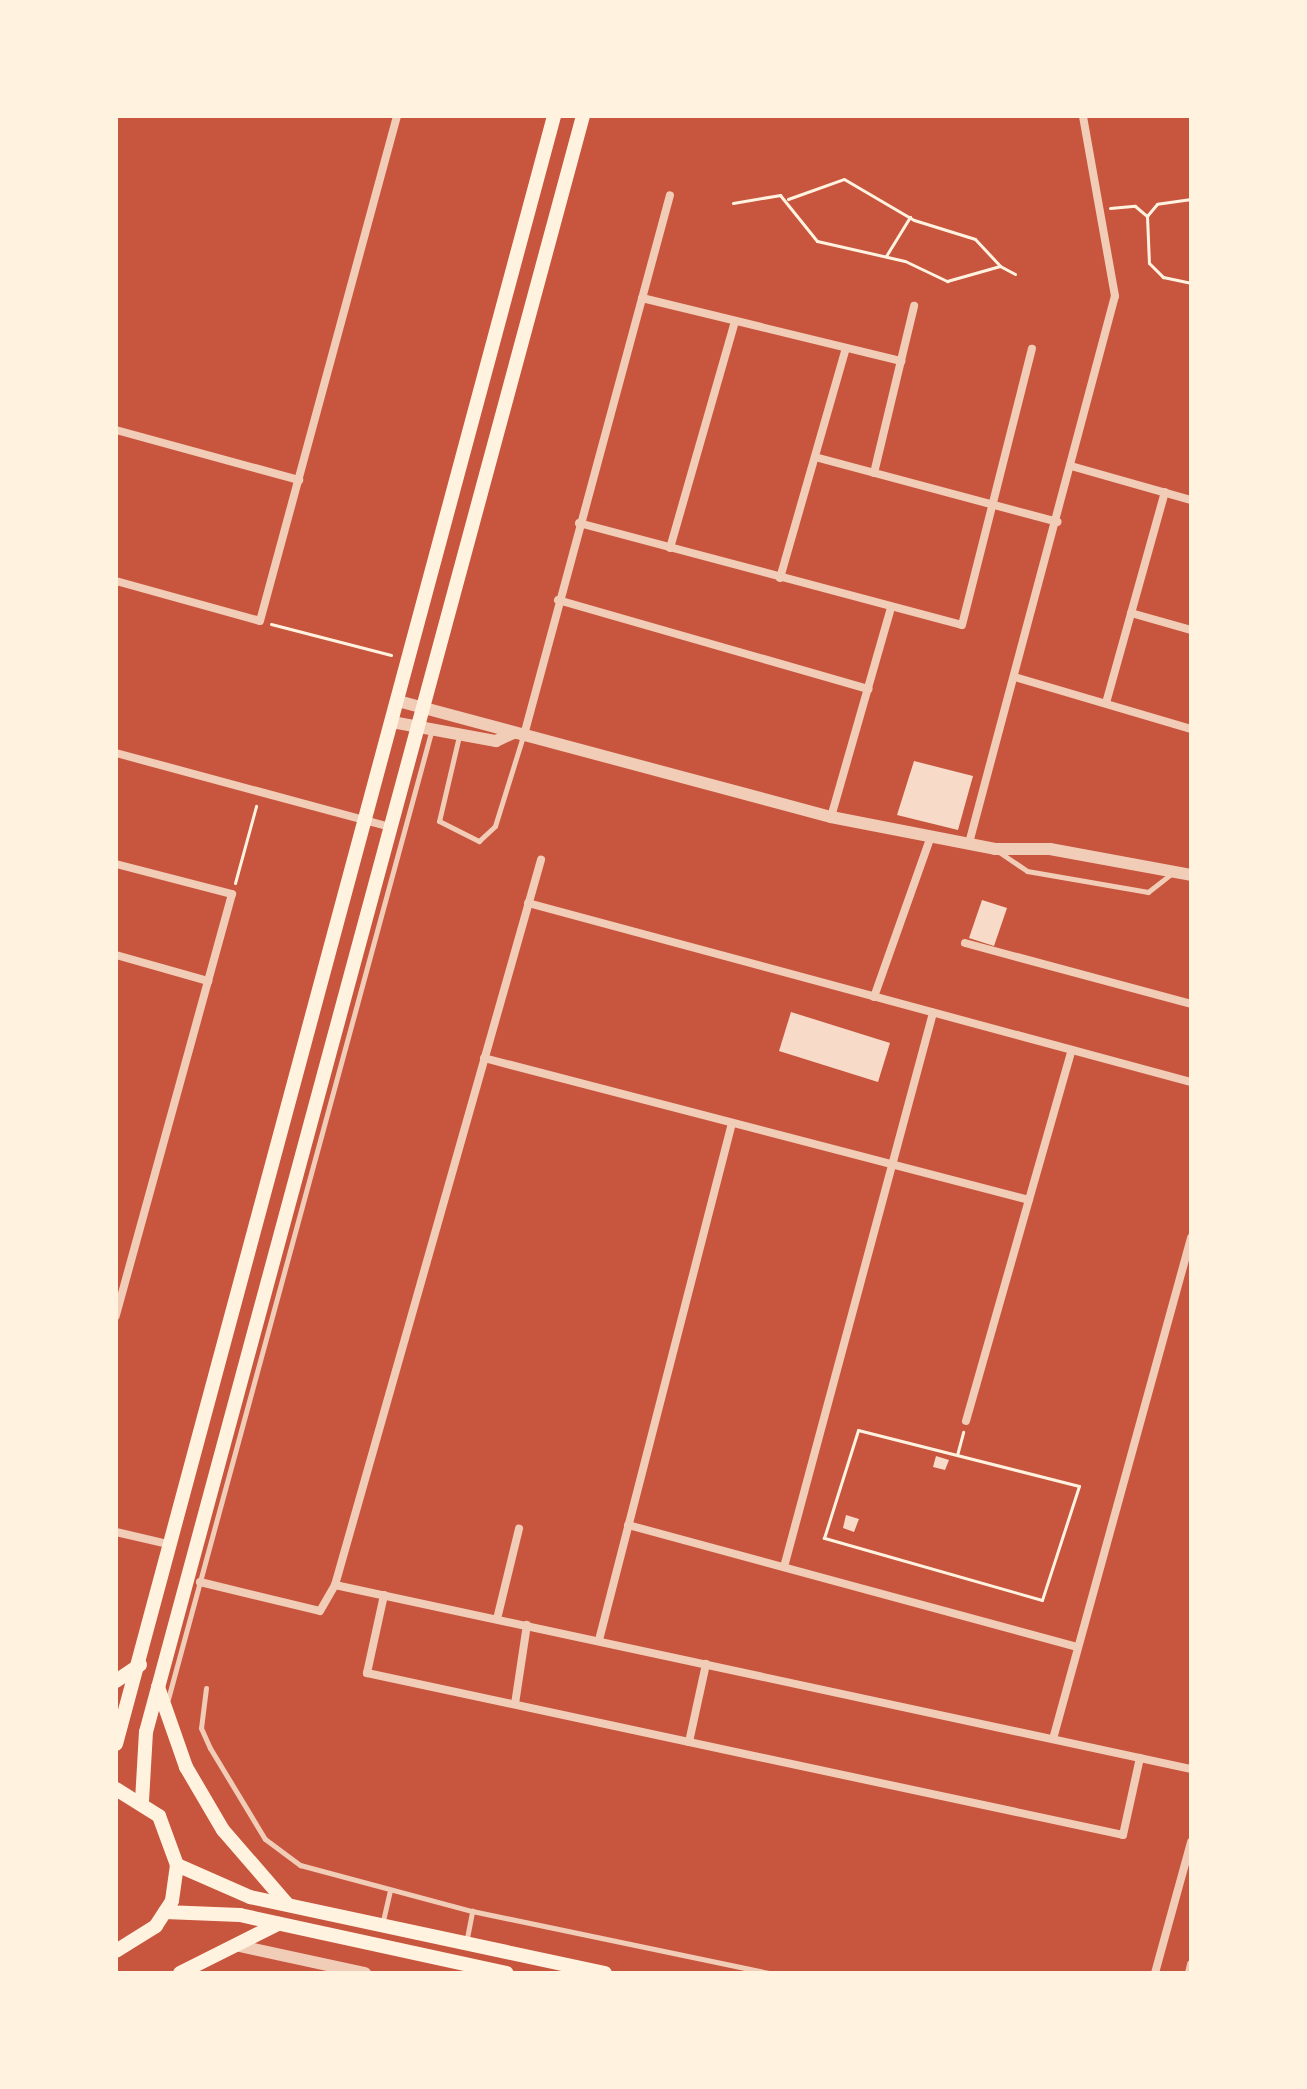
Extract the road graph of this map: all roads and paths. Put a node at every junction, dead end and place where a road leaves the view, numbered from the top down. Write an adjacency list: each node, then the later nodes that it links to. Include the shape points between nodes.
1 (397, 116): 26 (street)
2 (554, 116): 40 (main road)
3 (583, 116): 45 (main road)
4 (1083, 116): 9 (street)
5 (670, 195): 16 (street)
6 (788, 199): 8 (path); 11 (path, via 844,179); 12 (path, via 792,216 817,241)
7 (1191, 199): 10 (path, via 1157,204)
8 (733, 203)
9 (1102, 209): 10 (path, via 1135,206); 24 (street, via 1115,296)
10 (1147, 216): 15 (path, via 1149,263 1163,277)
11 (910, 217): 12 (path); 13 (path, via 975,239)
12 (886, 256): 13 (path, via 947,281)
13 (1000, 266): 14 (path)
14 (1015, 274)
15 (1191, 283)
16 (642, 298): 18 (street); 31 (street)
17 (914, 306): 21 (street)
18 (735, 321): 19 (street); 32 (street)
19 (846, 348): 21 (street); 23 (street)
20 (1032, 349): 29 (street)
21 (901, 361): 25 (street)
22 (116, 430): 26 (street)
23 (815, 457): 25 (street); 33 (street)
24 (1071, 466): 27 (street); 30 (street)
25 (874, 473): 29 (street)
26 (299, 480): 38 (street)
27 (1165, 492): 28 (street); 37 (street)
28 (1191, 500)
29 (993, 505): 30 (street); 36 (street, via 962,625)
30 (1057, 522): 41 (street)
31 (579, 523): 32 (street); 35 (street)
32 (670, 548): 33 (street)
33 (780, 578): 36 (street)
34 (116, 581): 38 (street)
35 (558, 600): 42 (street); 49 (street)
36 (891, 608): 42 (street)
37 (1131, 613): 39 (street); 44 (street)
38 (260, 621): 40 (path)
39 (1191, 630)
40 (409, 659): 43 (main road)
41 (1018, 678): 44 (street); 57 (street)
42 (868, 689): 53 (street)
43 (398, 701): 45 (street); 46 (main road)
44 (1106, 703): 47 (street)
45 (423, 708): 48 (main road); 49 (street, via 502,724)
46 (392, 722): 48 (street); 54 (main road)
47 (1191, 729)
48 (424, 730): 50 (street); 55 (main road); 86 (lane)
49 (518, 734): 50 (street, via 496,741); 50 (lane, via 495,826 479,841 439,821); 53 (street)
50 (459, 736)
51 (116, 753): 54 (street)
52 (256, 806): 63 (path)
53 (831, 817): 56 (street)
54 (366, 820): 55 (street); 84 (main road)
55 (391, 827): 89 (main road)
56 (931, 836): 57 (street); 68 (street)
57 (969, 843): 58 (street)
58 (995, 849): 61 (street, via 1050,849); 61 (lane, via 1027,871 1148,892)
59 (541, 860): 64 (street)
60 (116, 864): 63 (street)
61 (1173, 871): 62 (street)
62 (1191, 875)
63 (232, 894): 67 (street)
64 (528, 903): 68 (street); 72 (street)
65 (965, 943): 69 (street)
66 (116, 955): 67 (street)
67 (208, 981): 78 (street)
68 (874, 997): 70 (street)
69 (1191, 1004)
70 (933, 1013): 71 (street); 75 (street)
71 (1072, 1050): 73 (street); 76 (street)
72 (484, 1058): 74 (street); 87 (street)
73 (1191, 1082)
74 (732, 1123): 75 (street); 81 (street)
75 (889, 1164): 76 (street); 85 (street)
76 (1029, 1200): 79 (street)
77 (1191, 1238): 93 (street)
78 (116, 1316)
79 (966, 1421): 80 (path)
80 (957, 1455): 80 (path, via 858,1430 824,1538 1042,1600 1079,1486)
81 (628, 1525): 85 (street); 92 (street)
82 (519, 1529): 90 (street)
83 (116, 1532): 84 (street)
84 (172, 1545): 95 (main road)
85 (784, 1567): 93 (street)
86 (200, 1582): 87 (street, via 320,1611); 89 (lane)
87 (335, 1585): 88 (street)
88 (384, 1595): 90 (street); 99 (street, via 367,1673)
89 (187, 1603): 97 (main road); 100 (lane)
90 (497, 1619): 91 (street)
91 (527, 1625): 92 (street); 99 (street)
92 (599, 1640): 94 (street)
93 (1078, 1647): 101 (street)
94 (706, 1664): 101 (street); 102 (street)
95 (140, 1665): 96 (main road); 103 (main road)
96 (116, 1681)
97 (158, 1687): 100 (main road); 107 (main road, via 146,1732)
98 (206, 1688): 110 (lane, via 201,1728 265,1839 300,1865)
99 (515, 1704): 102 (street)
100 (165, 1708): 111 (main road, via 186,1767 223,1830)
101 (1053, 1739): 104 (street)
102 (689, 1742): 104 (street, via 1123,1835)
103 (116, 1744)
104 (1140, 1758): 105 (street)
105 (1191, 1769)
106 (116, 1789): 107 (main road)
107 (142, 1801): 109 (main road, via 168,1831)
108 (1191, 1842): 125 (street)
109 (177, 1865): 111 (main road); 113 (main road)
110 (390, 1891): 112 (lane); 115 (lane)
111 (287, 1904): 115 (main road)
112 (472, 1911): 116 (lane); 124 (lane)
113 (165, 1912): 114 (main road); 118 (main road, via 141,1940)
114 (278, 1923): 117 (main road); 122 (main road)
115 (382, 1925): 116 (main road)
116 (466, 1944): 123 (main road)
117 (233, 1945): 120 (main road); 121 (street)
118 (116, 1951)
119 (1191, 1964): 126 (street)
120 (180, 1973)
121 (365, 1973)
122 (507, 1973)
123 (605, 1973)
124 (769, 1973)
125 (1155, 1973)
126 (1189, 1973)

